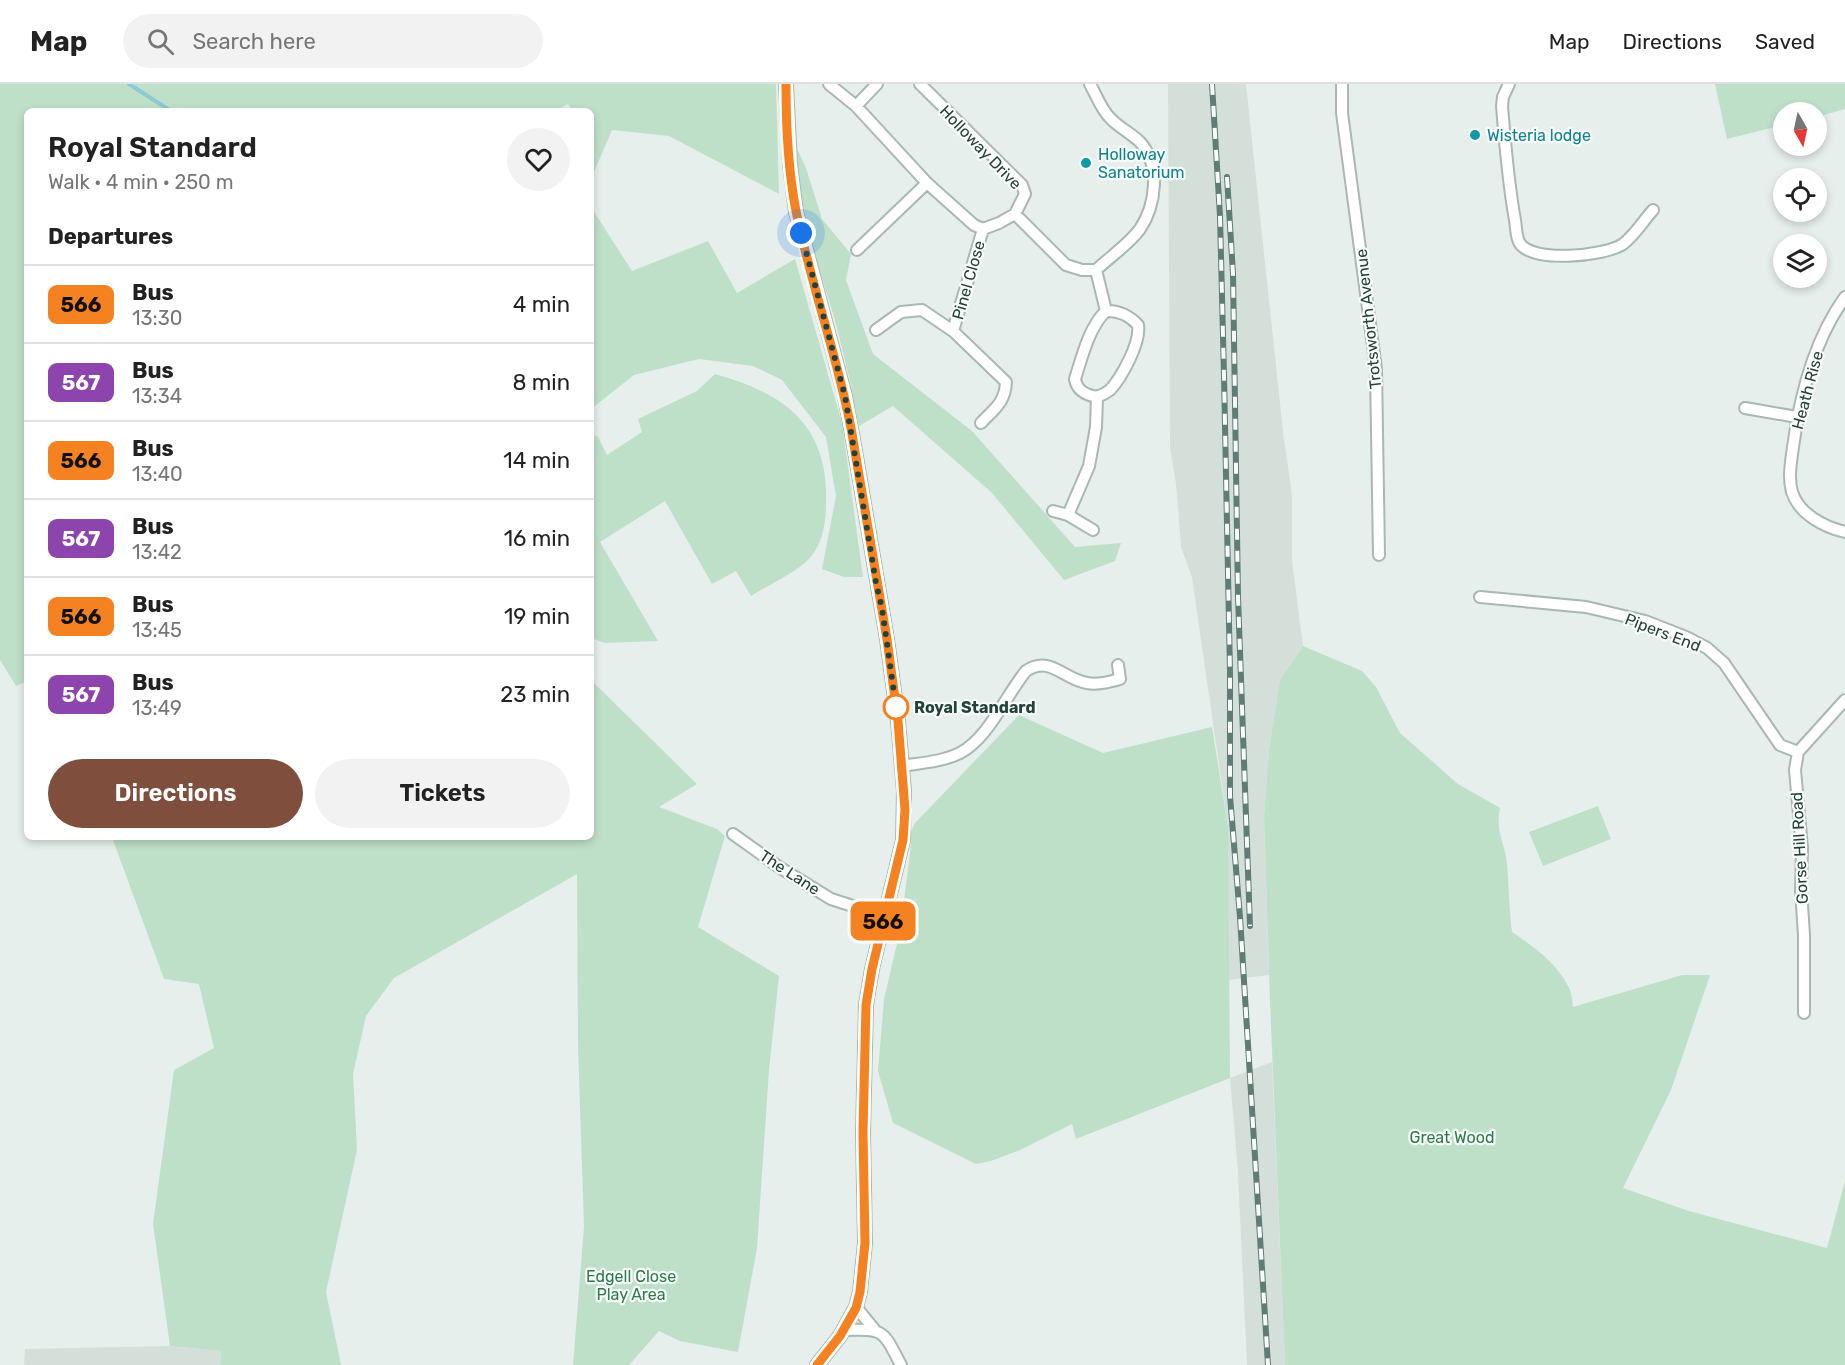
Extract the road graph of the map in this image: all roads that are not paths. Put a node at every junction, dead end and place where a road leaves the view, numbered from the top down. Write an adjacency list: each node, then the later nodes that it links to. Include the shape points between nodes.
1 (786, 84): 32 (street, via 795,203 845,396 887,639)
2 (829, 84): 8 (street)
3 (877, 84): 8 (street)
4 (920, 84): 11 (street, Holloway Drive, via 1022,185 1024,194)
5 (1090, 84): 14 (street, via 1110,118 1144,147 1154,174 1152,201 1139,229)
6 (1342, 84): 27 (street, Trotsworth Avenue, via 1342,113 1376,369)
7 (1509, 84): 10 (street, via 1502,106 1519,243 1542,256 1608,251 1621,245)
8 (856, 106): 9 (street)
9 (927, 183): 12 (street, via 966,219); 13 (street)
10 (1653, 210)
11 (1015, 214): 12 (street, Holloway Drive); 14 (street, Holloway Drive, via 1066,265)
12 (983, 229): 18 (street, Pinel Close)
13 (856, 250)
14 (1096, 270): 16 (street)
15 (1845, 297): 21 (street, Heath Rise, via 1822,338)
16 (1106, 311): 19 (street, via 1091,335 1075,379 1082,392); 19 (street, via 1126,315 1139,330 1120,375 1109,391)
17 (876, 330): 18 (street, Pinel Close, via 902,312 922,310)
18 (953, 331): 22 (street, Pinel Close, via 1006,382 1003,400)
19 (1097, 397): 24 (street, via 1089,466)
20 (1745, 408): 21 (street)
21 (1797, 417): 26 (street, Heath Rise, via 1790,471 1792,494 1811,518)
22 (981, 423)
23 (1053, 511): 24 (street)
24 (1068, 515): 25 (street)
25 (1092, 530)
26 (1845, 532)
27 (1379, 555)
28 (1480, 597): 31 (street, Pipers End, via 1586,607 1645,621 1686,637 1724,663 1780,745)
29 (1118, 665): 32 (street, via 1120,680 1090,684 1050,666 1034,666 1026,670 987,728 969,747 944,759)
30 (1845, 700): 31 (street)
31 (1798, 752): 35 (street, Gorse Hill Road, via 1794,770 1802,848)
32 (901, 766): 34 (street, via 905,801 903,840)
33 (733, 834): 34 (street, The Lane, via 831,899)
34 (884, 916): 36 (street, via 866,1005 865,1243)
35 (1804, 1013)
36 (856, 1308): 37 (street); 38 (street)
37 (874, 1329): 38 (street); 40 (street, via 887,1339)
38 (844, 1330): 39 (street)
39 (817, 1365)
40 (901, 1365)

